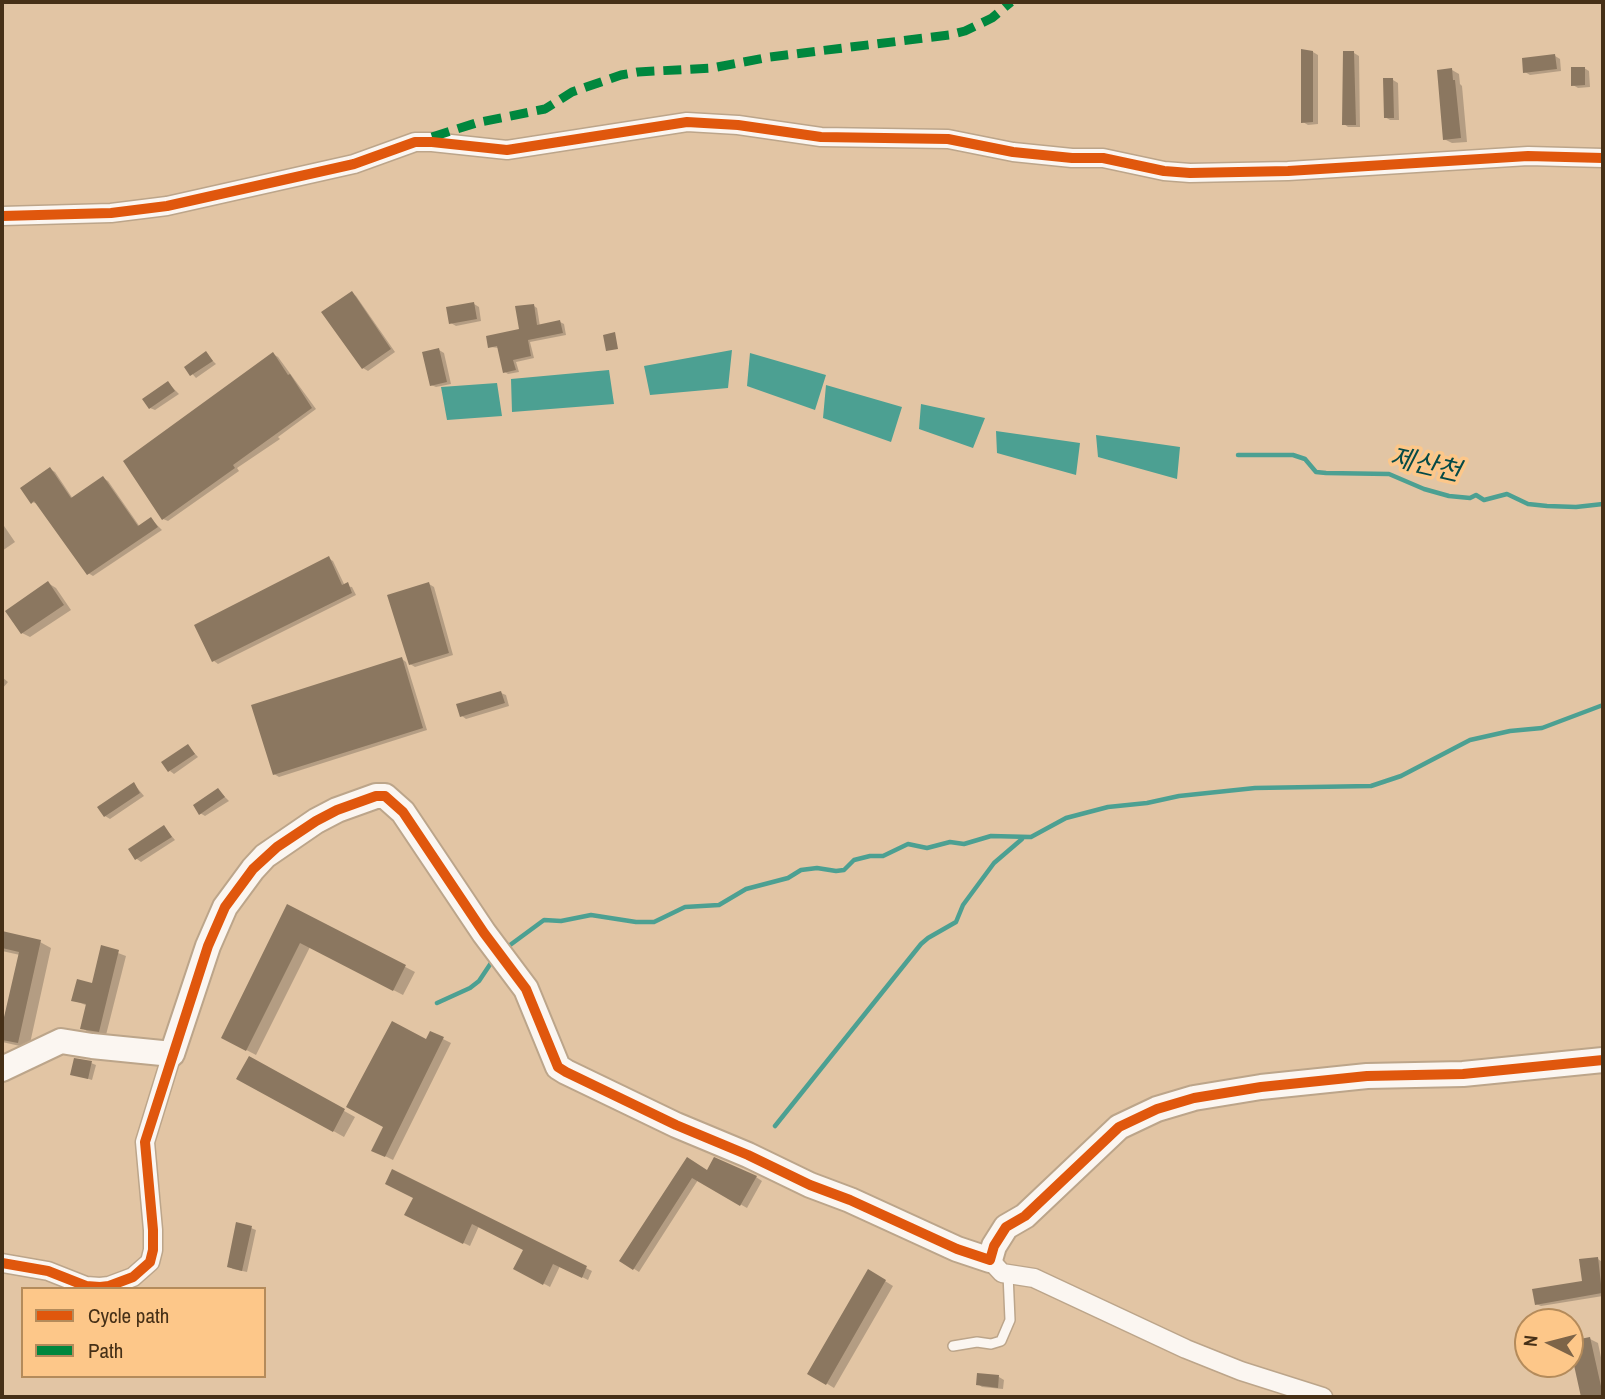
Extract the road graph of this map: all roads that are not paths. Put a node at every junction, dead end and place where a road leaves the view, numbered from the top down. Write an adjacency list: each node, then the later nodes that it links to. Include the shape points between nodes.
1 (1603, 158): 2 (street, via 1528,156 1288,172 1164,172 1103,158 1013,152 948,139 821,137 687,122 507,150 415,142 355,164 167,206 111,213)
2 (2, 216)
3 (172, 1054): 5 (street, via 61,1041); 6 (street, via 145,1142 150,1262 132,1277 100,1287); 7 (street, via 225,906 253,869 316,821 349,805 385,796 403,812 526,989 558,1066 676,1125)
4 (1603, 1059): 7 (street, via 1261,1087 1157,1109 1119,1127 1025,1216 1006,1227 999,1236)
5 (2, 1069)
6 (2, 1263)
7 (999, 1268): 8 (lane, via 1010,1320 1001,1341); 9 (street, via 1034,1278 1185,1349)
8 (953, 1346)
9 (1323, 1397)

